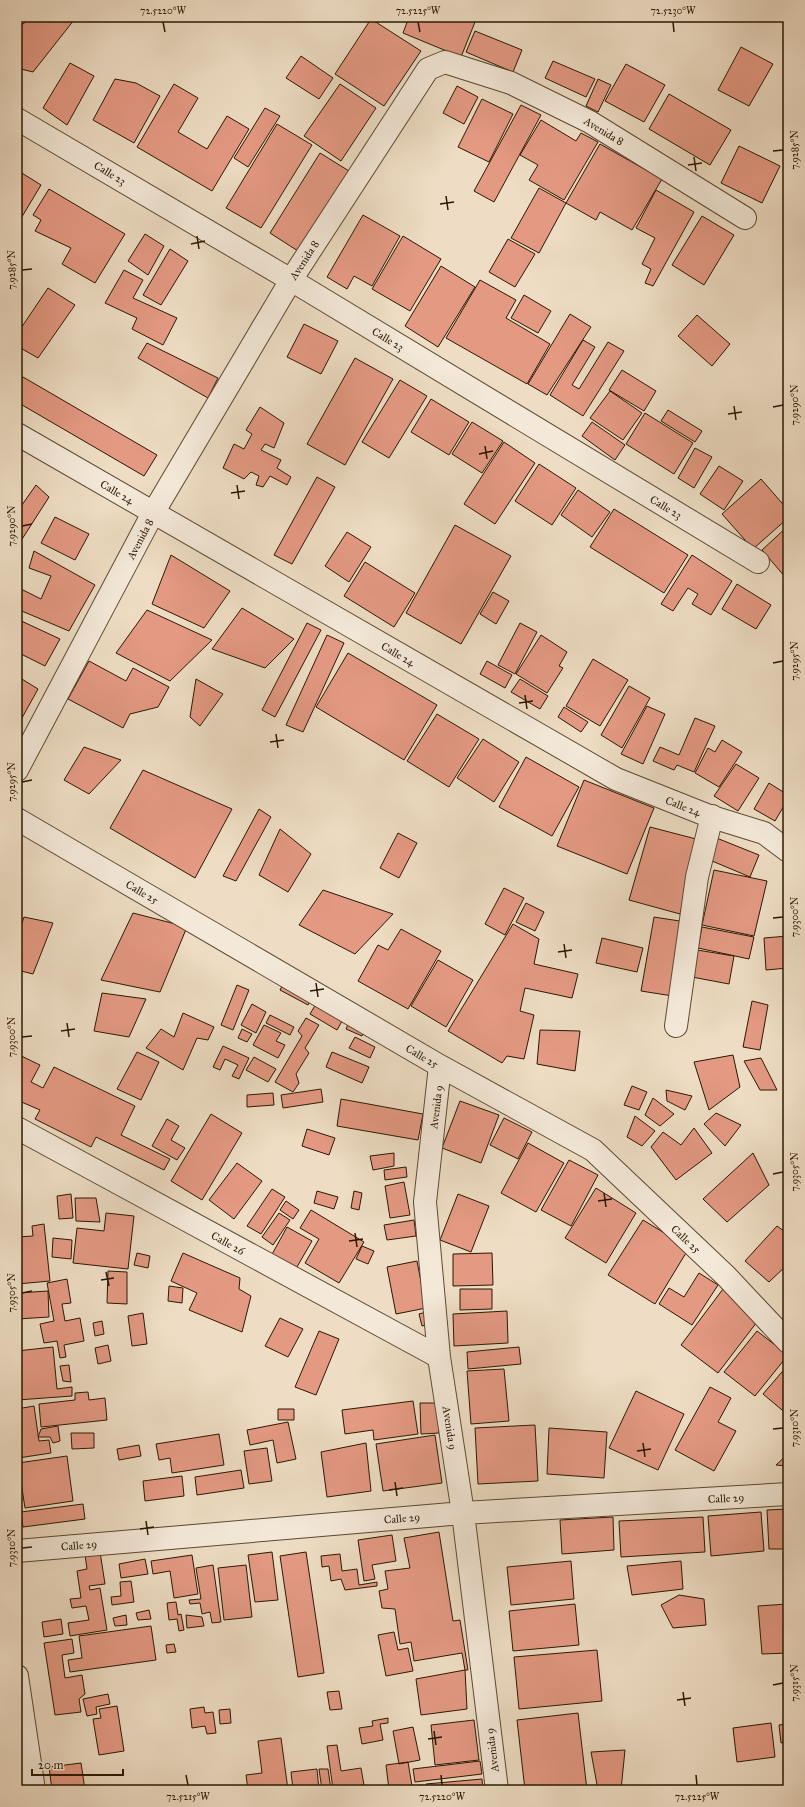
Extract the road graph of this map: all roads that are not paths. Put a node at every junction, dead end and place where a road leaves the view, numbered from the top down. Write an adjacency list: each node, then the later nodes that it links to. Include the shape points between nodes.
1 (17, 119): 3 (street, Calle 23)
2 (745, 218): 3 (street, Avenida 8, via 590,122 511,82 445,62 428,69)
3 (291, 280): 5 (street, Avenida 8); 6 (street, Calle 23)
4 (17, 434): 5 (street, Calle 24)
5 (153, 513): 7 (street, Avenida 8); 8 (street, Calle 24, via 616,779)
6 (758, 562)
7 (17, 770)
8 (712, 816): 10 (street, Calle 24, via 764,833); 11 (street, via 697,878)
9 (17, 819): 12 (street, Calle 25)
10 (788, 852)
11 (676, 1026)
12 (440, 1066): 14 (street, Calle 25, via 593,1150 726,1276); 15 (street, Avenida 9, via 425,1202)
13 (17, 1128): 15 (street, Calle 26)
14 (788, 1342)
15 (440, 1357): 17 (street, Avenida 9)
16 (788, 1494): 17 (street, Calle 29)
17 (463, 1513): 18 (street, Calle 29); 21 (street, Avenida 9)
18 (17, 1551)
19 (17, 1676): 20 (street)
20 (34, 1790)
21 (497, 1790)

